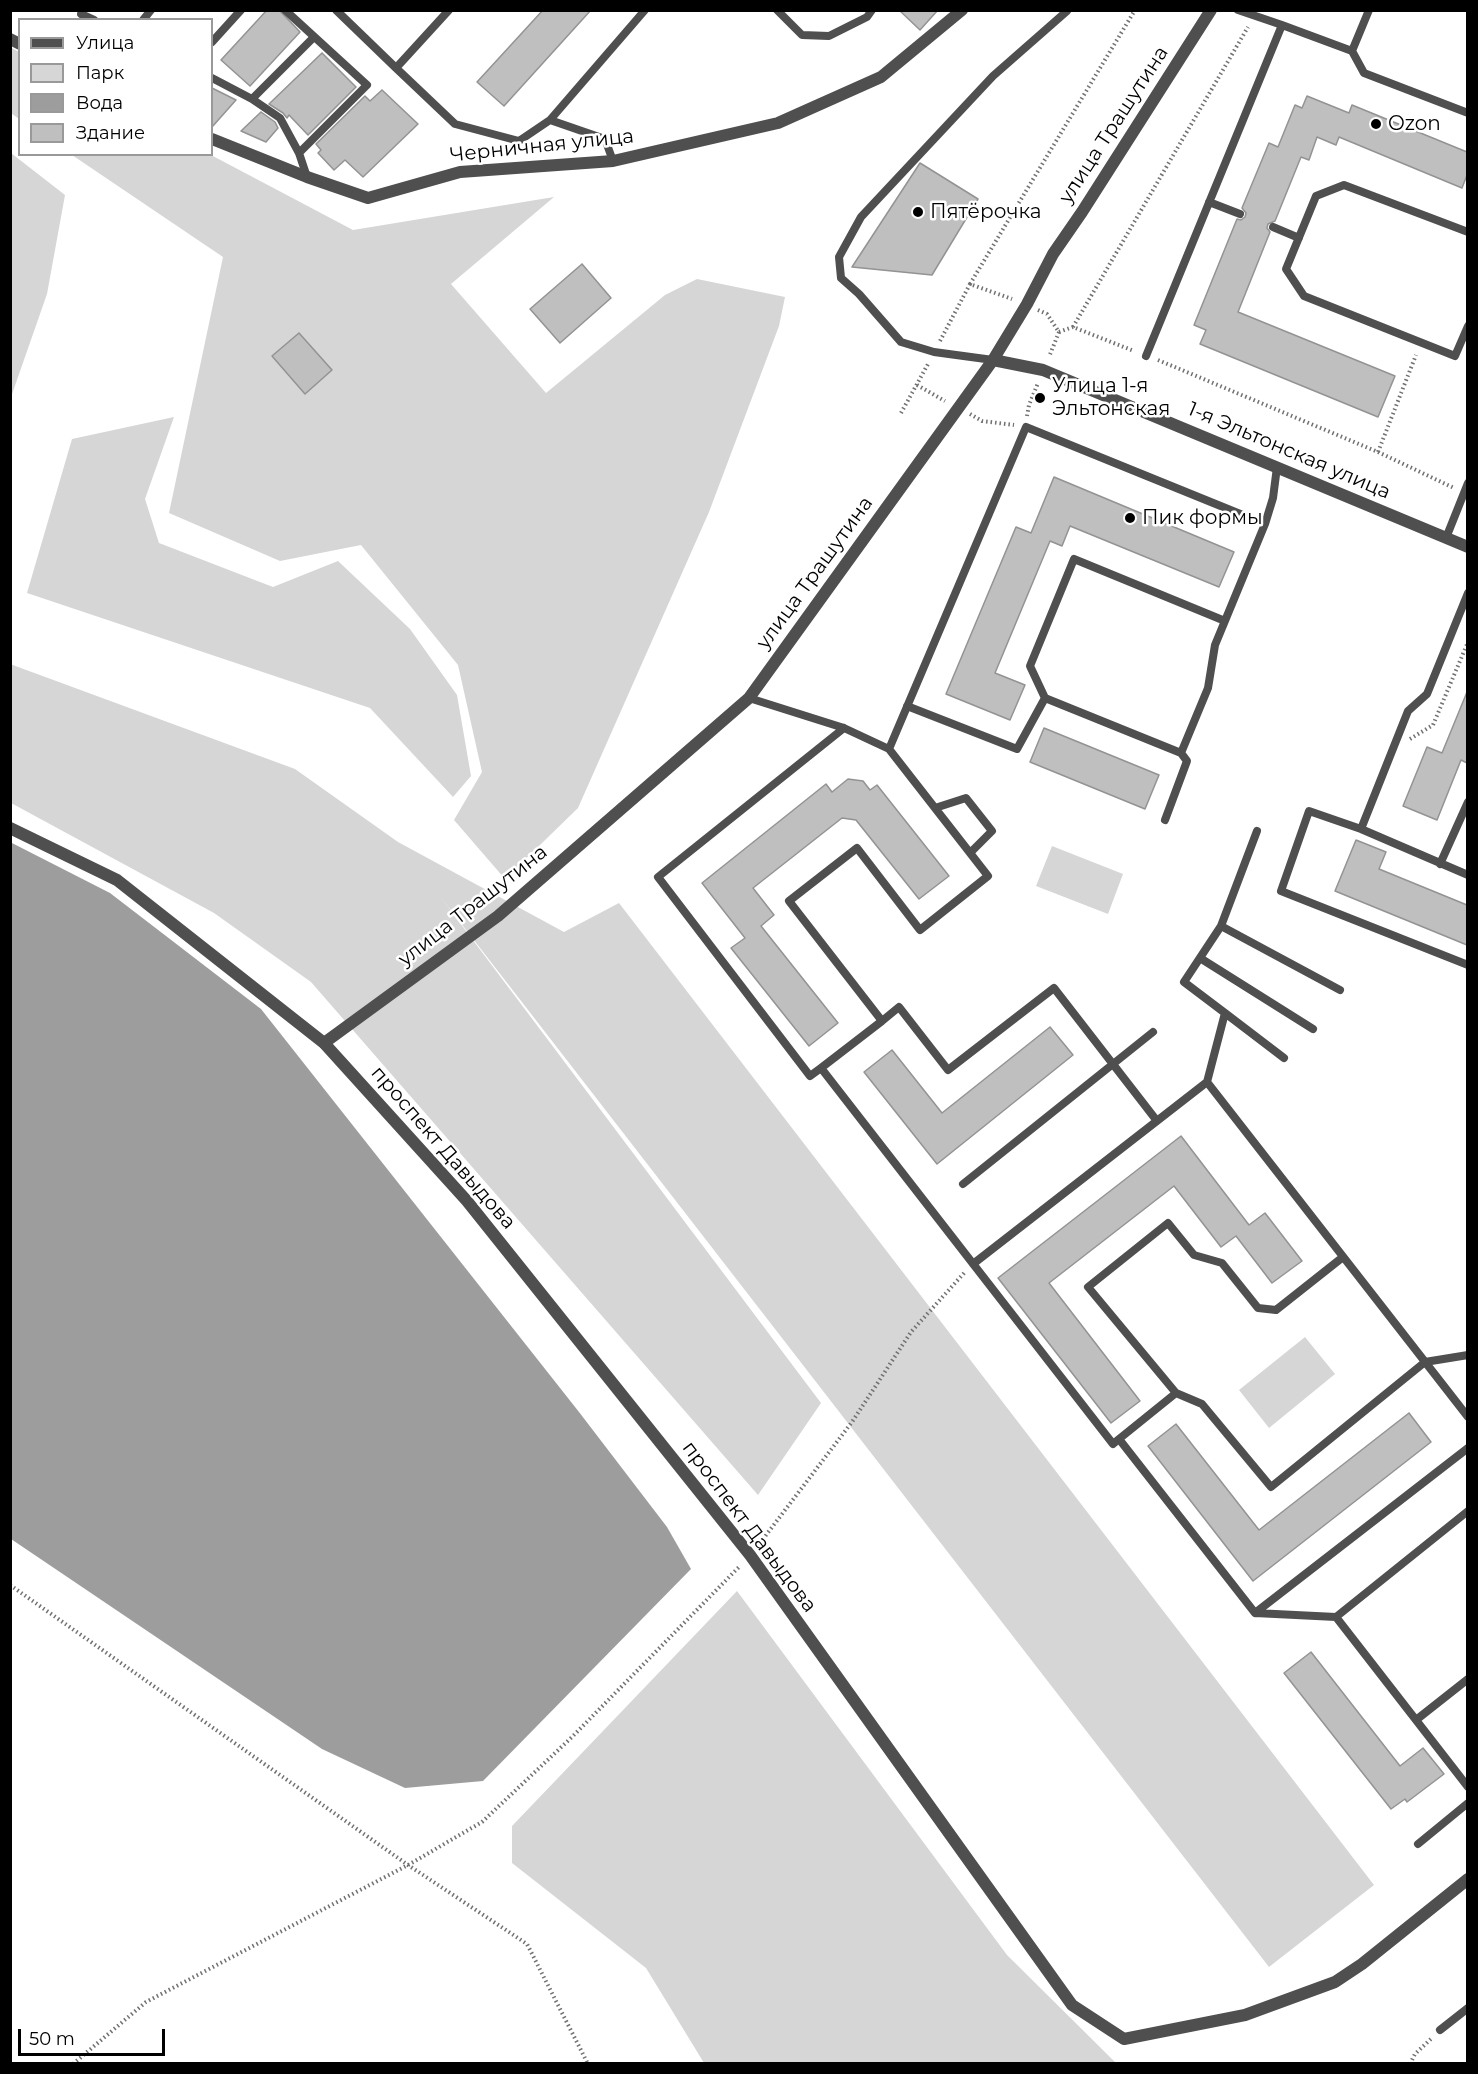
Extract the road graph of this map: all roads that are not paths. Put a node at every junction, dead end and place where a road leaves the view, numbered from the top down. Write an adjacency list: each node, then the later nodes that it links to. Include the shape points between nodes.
1 (241, 10): 15 (lane)
2 (285, 10): 14 (lane)
3 (336, 10): 17 (lane)
4 (449, 10): 17 (lane)
5 (645, 10): 21 (lane)
6 (777, 10): 7 (lane, via 802,35 829,36 867,17)
7 (872, 10)
8 (962, 10): 24 (street, Черничная улица, via 881,77 778,123)
9 (1210, 10): 33 (street, улица Трашутина, via 1053,254)
10 (1238, 10): 13 (lane)
11 (1369, 10): 16 (lane)
12 (1067, 11): 33 (lane, via 993,76 861,217 838,257 841,278 902,342 934,352)
13 (1282, 25): 16 (lane); 26 (lane)
14 (314, 37): 19 (lane); 23 (lane, via 367,85)
15 (213, 41)
16 (1352, 51): 20 (lane, via 1364,73)
17 (396, 68): 21 (lane, via 455,124 519,141)
18 (213, 79): 19 (lane)
19 (252, 99): 23 (lane, via 280,118)
20 (1467, 113)
21 (550, 120): 24 (lane, via 605,139)
22 (213, 139): 25 (street, Черничная улица)
23 (299, 153): 25 (lane)
24 (613, 161): 25 (street, Черничная улица, via 460,172 368,198)
25 (307, 177)
26 (1209, 202): 27 (lane); 32 (lane)
27 (1240, 214)
28 (1272, 227): 30 (lane)
29 (1467, 231): 30 (lane, via 1344,185 1316,196)
30 (1299, 238): 31 (lane, via 1286,269 1304,296 1455,356)
31 (1467, 326)
32 (1146, 356)
33 (993, 360): 34 (street, 1-я Эльтонская улица, via 1043,370); 42 (street, улица Трашутина)
34 (1277, 467): 37 (lane); 38 (street, 1-я Эльтонская улица)
35 (1467, 483): 36 (lane)
36 (1466, 493): 38 (lane)
37 (1265, 524): 41 (lane); 44 (lane, via 1026,427)
38 (1446, 538): 39 (street, 1-я Эльтонская улица)
39 (1467, 547)
40 (1467, 592): 52 (lane, via 1427,694 1408,711)
41 (1225, 621): 43 (lane, via 1074,559 1030,666); 47 (lane, via 1215,645 1208,688)
42 (749, 698): 45 (lane); 65 (street, улица Трашутина, via 498,916)
43 (1045, 698): 44 (lane, via 1017,749); 47 (lane)
44 (907, 706): 46 (lane)
45 (844, 728): 46 (lane); 68 (lane, via 657,877 810,1076)
46 (889, 749): 49 (lane)
47 (1181, 753): 50 (lane, via 1187,761)
48 (1467, 802): 55 (lane)
49 (935, 808): 54 (lane); 54 (lane, via 966,798 992,831)
50 (1165, 820)
51 (10, 828): 65 (street, проспект Давыдова, via 117,880)
52 (1361, 828): 55 (lane); 59 (lane, via 1309,811 1281,891)
53 (1257, 831): 57 (lane)
54 (970, 853): 62 (lane, via 988,876 920,930 857,848 789,901)
55 (1440, 864): 56 (lane)
56 (1467, 875)
57 (1221, 926): 58 (lane); 60 (lane)
58 (1200, 958): 61 (lane, via 1184,982); 63 (lane)
59 (1467, 965)
60 (1340, 990)
61 (1226, 1013): 66 (lane); 69 (lane)
62 (882, 1021): 67 (lane, via 899,1007 948,1070 1054,988); 68 (lane)
63 (1313, 1029)
64 (1153, 1032): 67 (lane)
65 (324, 1043): 88 (street, проспект Давыдова, via 467,1201 750,1556 1072,2005 1124,2039 1245,2014 1335,1982)
66 (1284, 1058)
67 (1113, 1064): 70 (lane); 71 (lane)
68 (821, 1068): 73 (lane)
69 (1207, 1082): 70 (lane); 72 (lane)
70 (1157, 1120): 73 (lane)
71 (963, 1184)
72 (1343, 1257): 75 (lane); 76 (lane, via 1276,1310 1258,1308 1222,1263 1194,1255 1168,1223 1088,1287)
73 (973, 1264): 78 (lane, via 1113,1444)
74 (1467, 1355): 75 (lane)
75 (1425, 1362): 76 (lane, via 1271,1487 1202,1404); 77 (lane)
76 (1176, 1393): 78 (lane)
77 (1467, 1417)
78 (1119, 1439): 81 (lane)
79 (1467, 1448): 81 (lane)
80 (1467, 1511): 82 (lane)
81 (1255, 1613): 82 (lane)
82 (1336, 1617): 84 (lane)
83 (1467, 1679): 84 (lane)
84 (1416, 1720): 85 (lane)
85 (1467, 1787)
86 (1467, 1803): 87 (lane)
87 (1418, 1844)
88 (1467, 1879)
89 (1467, 2008): 90 (lane)
90 (1440, 2030)

